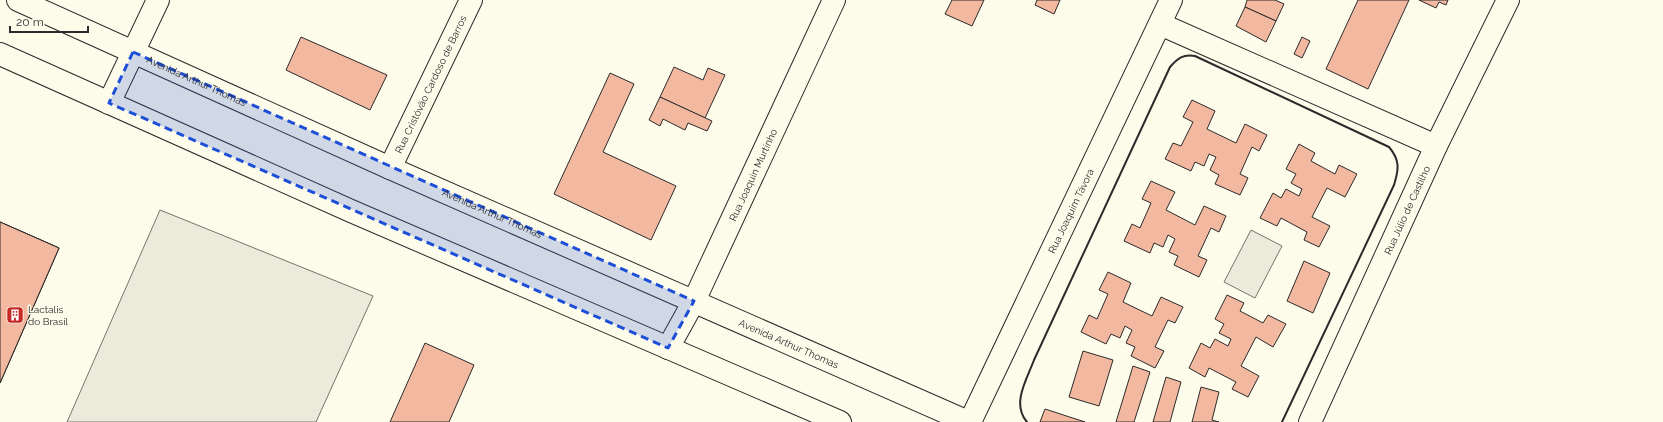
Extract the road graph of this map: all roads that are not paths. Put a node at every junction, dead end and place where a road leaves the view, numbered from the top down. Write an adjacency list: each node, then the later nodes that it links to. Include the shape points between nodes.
1 (18, 0): 8 (main road, Avenida Arthur Thomas)
2 (158, 0): 8 (main road)
3 (471, 0): 12 (main road, Rua Cristóvão Cardoso de Barros)
4 (834, 0): 13 (main road, Rua Joaquin Murtinho)
5 (1170, 0): 7 (main road, Rua Joaquim Távora)
6 (1508, 0): 11 (main road, Rua Júlio de Castilho)
7 (1160, 24): 11 (main road); 16 (main road, Rua Joaquim Távora)
8 (133, 52): 10 (main road); 12 (main road, Avenida Arthur Thomas)
9 (0, 54): 10 (main road)
10 (109, 103): 14 (main road)
11 (1436, 146): 17 (main road, Rua Júlio de Castilho)
12 (390, 168): 13 (main road, Avenida Arthur Thomas)
13 (694, 301): 14 (main road, Rua Joaquin Murtinho); 16 (main road, Avenida Arthur Thomas)
14 (668, 348): 15 (main road)
15 (840, 422)
16 (969, 422)
17 (1310, 422)

